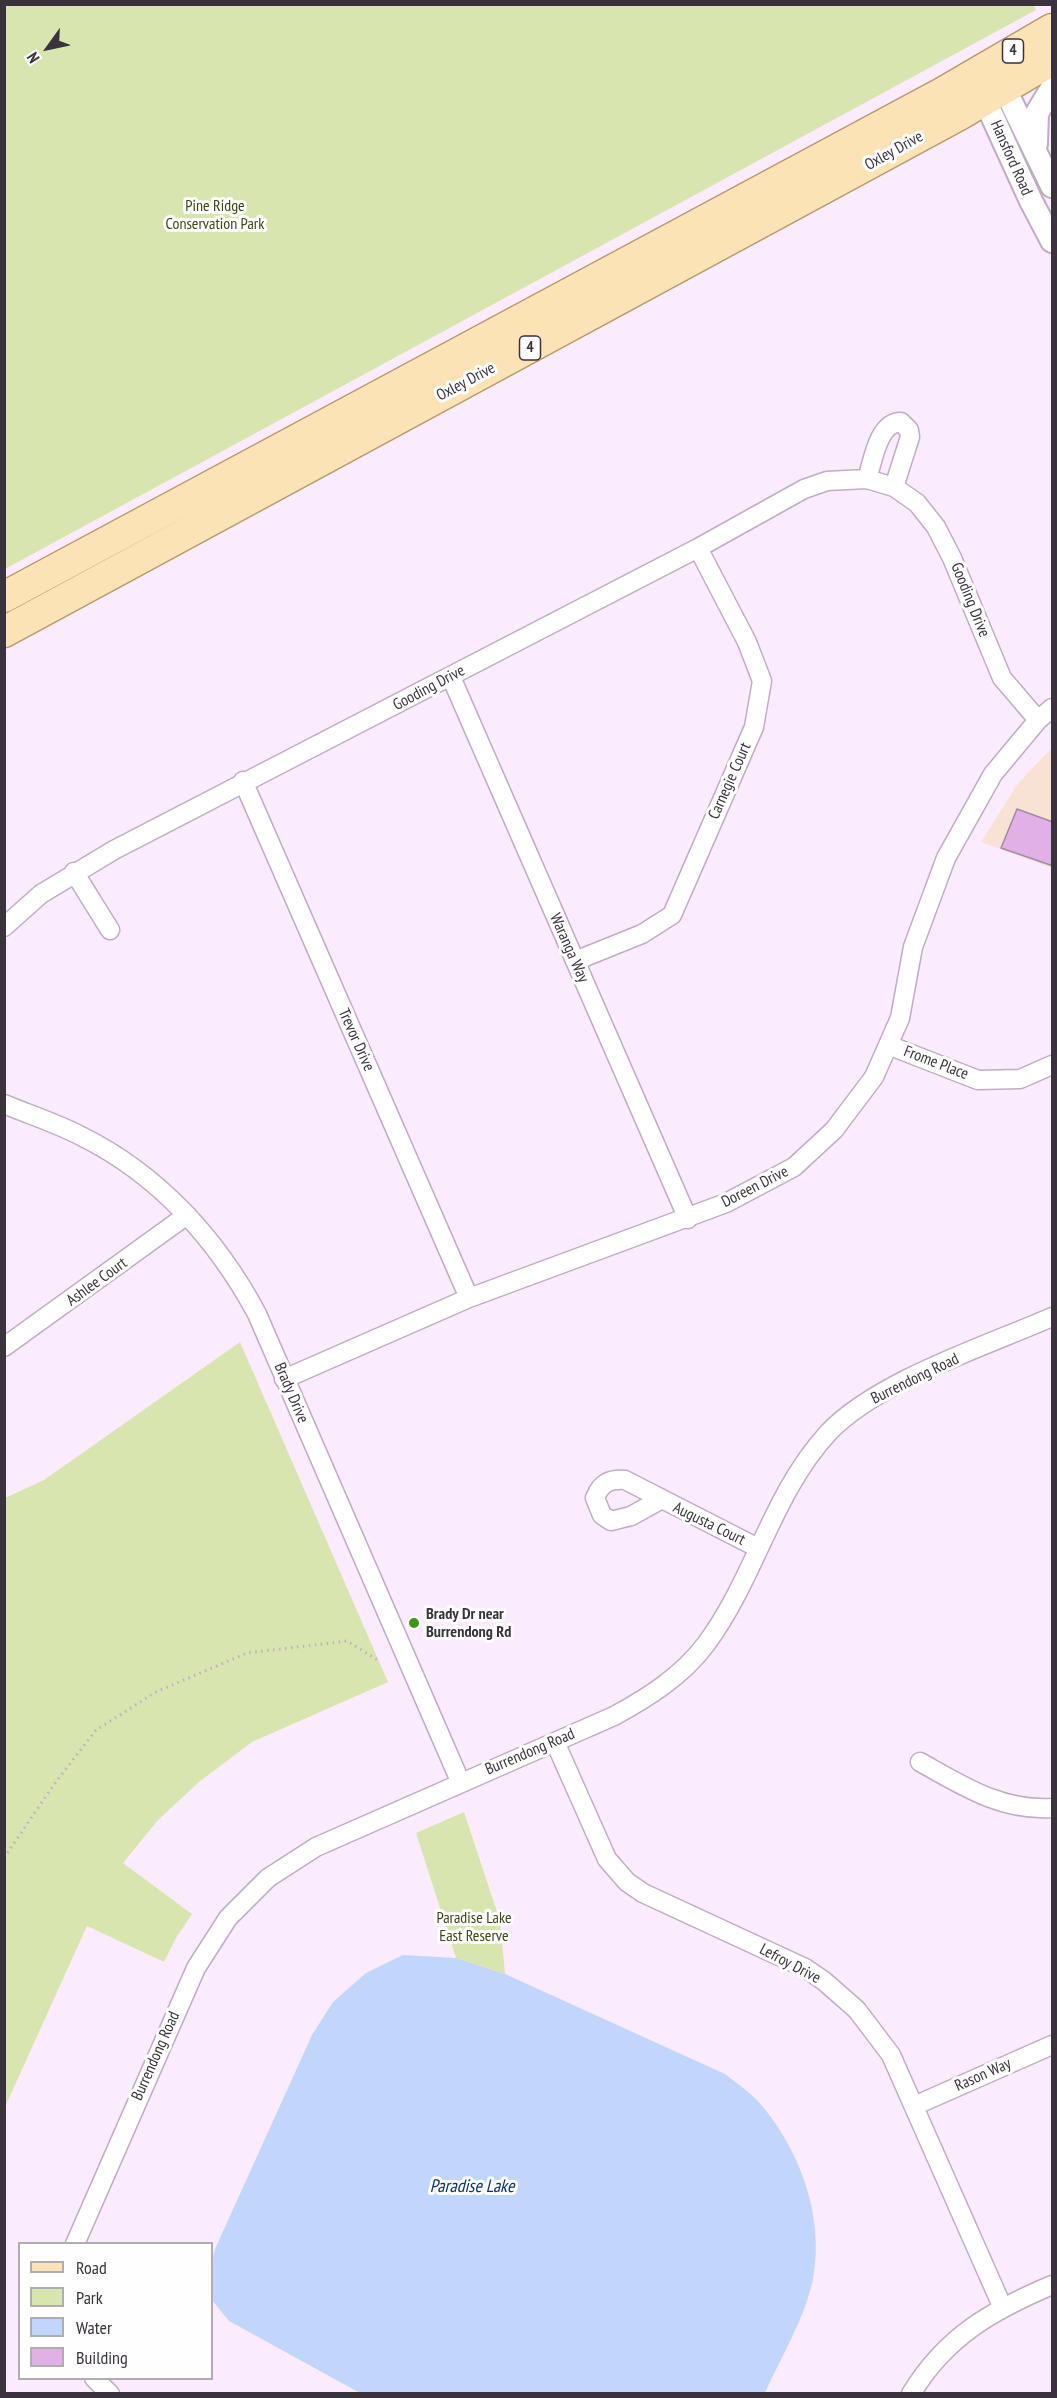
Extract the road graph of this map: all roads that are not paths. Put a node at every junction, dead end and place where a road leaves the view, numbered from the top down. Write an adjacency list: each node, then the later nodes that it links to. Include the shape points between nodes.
1 (1053, 28): 3 (main road, Oxley Drive / 4)
2 (1053, 60): 3 (main road, Oxley Drive / 4)
3 (989, 81): 5 (street, Hansford Road); 7 (street, Hansford Road, via 1031,201); 11 (main road, Oxley Drive / 4); 12 (main road, Oxley Drive / 4)
4 (1053, 88): 5 (street, via 1037,112)
5 (1036, 148): 6 (street, Hansford Road)
6 (1053, 186)
7 (1053, 241)
8 (867, 479): 9 (street, Gooding Drive); 9 (street, via 885,429 901,422 910,437); 10 (street, Gooding Drive, via 827,481 804,489)
9 (894, 487): 15 (street, Gooding Drive, via 917,503 936,527 1002,678)
10 (698, 548): 13 (street, Gooding Drive); 20 (street, Carnegie Court, via 747,642 762,681 754,727 672,915 642,934)
11 (4, 597)
12 (4, 632)
13 (451, 677): 16 (street, Gooding Drive); 20 (street, Waranga Way)
14 (1053, 708): 15 (street, Doreen Drive)
15 (1038, 720): 21 (street, Doreen Drive, via 993,774 946,858 913,947 900,1018)
16 (243, 781): 17 (street, Gooding Drive); 26 (street, Trevor Drive)
17 (74, 872): 18 (street, Gooding Drive, via 41,894); 19 (street)
18 (4, 927)
19 (110, 930)
20 (575, 961): 25 (street, Waranga Way)
21 (888, 1045): 22 (street, Frome Place, via 978,1080 1020,1079); 25 (street, Doreen Drive, via 874,1077 834,1130 794,1167)
22 (1053, 1065)
23 (4, 1104): 24 (street, Brady Drive, via 82,1136 109,1152 140,1173)
24 (187, 1215): 28 (street, Ashlee Court); 29 (street, Brady Drive, via 241,1284)
25 (687, 1219): 26 (street, Doreen Drive)
26 (469, 1298): 29 (street, Doreen Drive)
27 (1053, 1317): 31 (street, Burrendong Road, via 902,1382 851,1413 802,1464)
28 (4, 1347)
29 (284, 1379): 34 (street, Brady Drive)
30 (660, 1500): 31 (street, Augusta Court)
31 (758, 1548): 32 (street, Burrendong Road, via 719,1625 688,1665 648,1697)
32 (555, 1742): 34 (street, Burrendong Road); 37 (street, Lefroy Drive, via 594,1832 616,1871 643,1893 805,1968 824,1981 876,2032)
33 (920, 1762): 35 (street, via 979,1796 1013,1806)
34 (460, 1781): 38 (street, Burrendong Road, via 316,1847 268,1878 228,1918 196,1968)
35 (1053, 1808)
36 (1053, 2045): 37 (street, Rason Way)
37 (914, 2106): 40 (street, Lefroy Drive)
38 (76, 2242)
39 (1053, 2284): 40 (street)
40 (1002, 2306): 43 (street, via 954,2341 921,2376)
41 (95, 2380): 42 (street)
42 (110, 2394)
43 (911, 2394)

